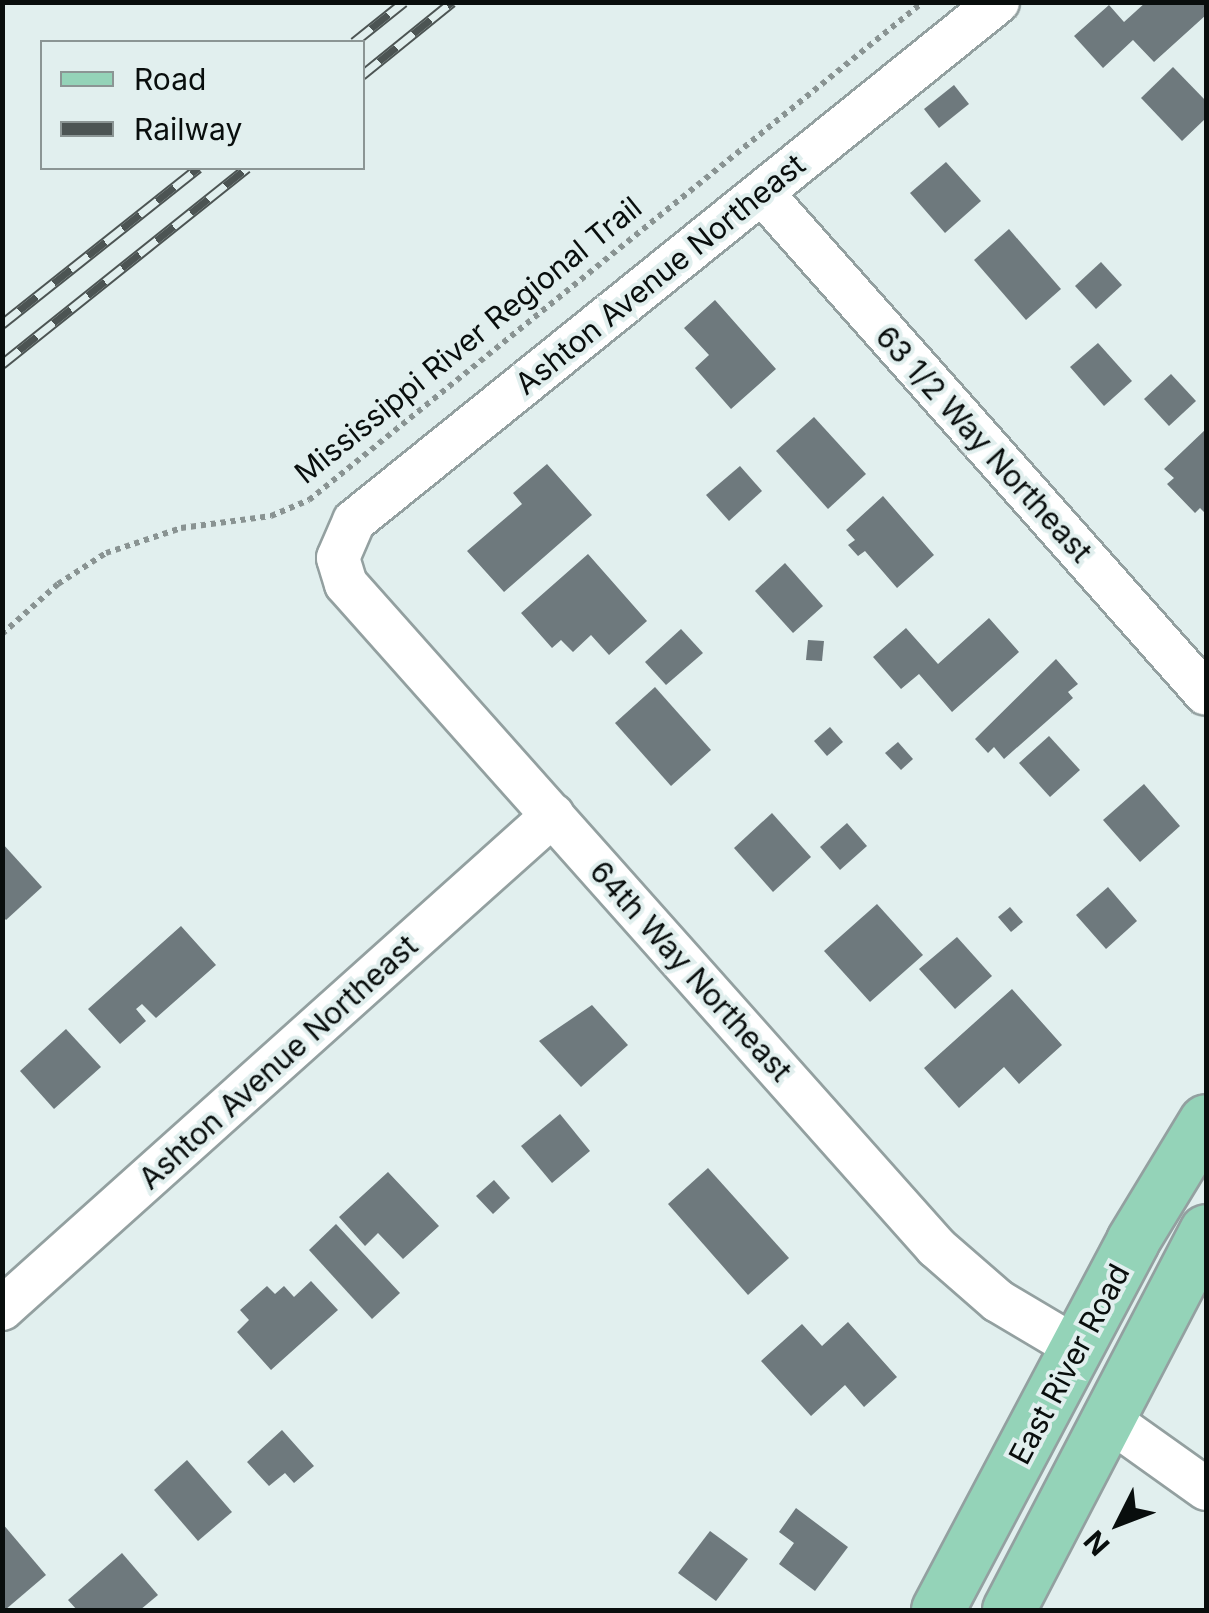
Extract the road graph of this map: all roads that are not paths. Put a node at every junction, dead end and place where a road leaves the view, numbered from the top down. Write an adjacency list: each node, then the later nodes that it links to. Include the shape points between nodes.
1 (998, 2): 2 (street, Ashton Avenue Northeast)
2 (762, 193): 3 (street, Ashton Avenue Northeast, via 354,520); 4 (street, 63 1/2 Way Northeast)
3 (338, 558): 5 (street, 64th Way Northeast, via 346,584)
4 (1206, 694)
5 (553, 816): 8 (street, Ashton Avenue Northeast); 9 (street, 64th Way Northeast, via 936,1247 998,1300)
6 (1206, 1121): 9 (main road, East River Road, via 1133,1241)
7 (1206, 1231): 10 (main road, East River Road)
8 (2, 1309)
9 (1079, 1348): 12 (main road, East River Road)
10 (1108, 1419): 11 (street); 13 (main road, East River Road)
11 (1206, 1489)
12 (938, 1610)
13 (1009, 1610)

